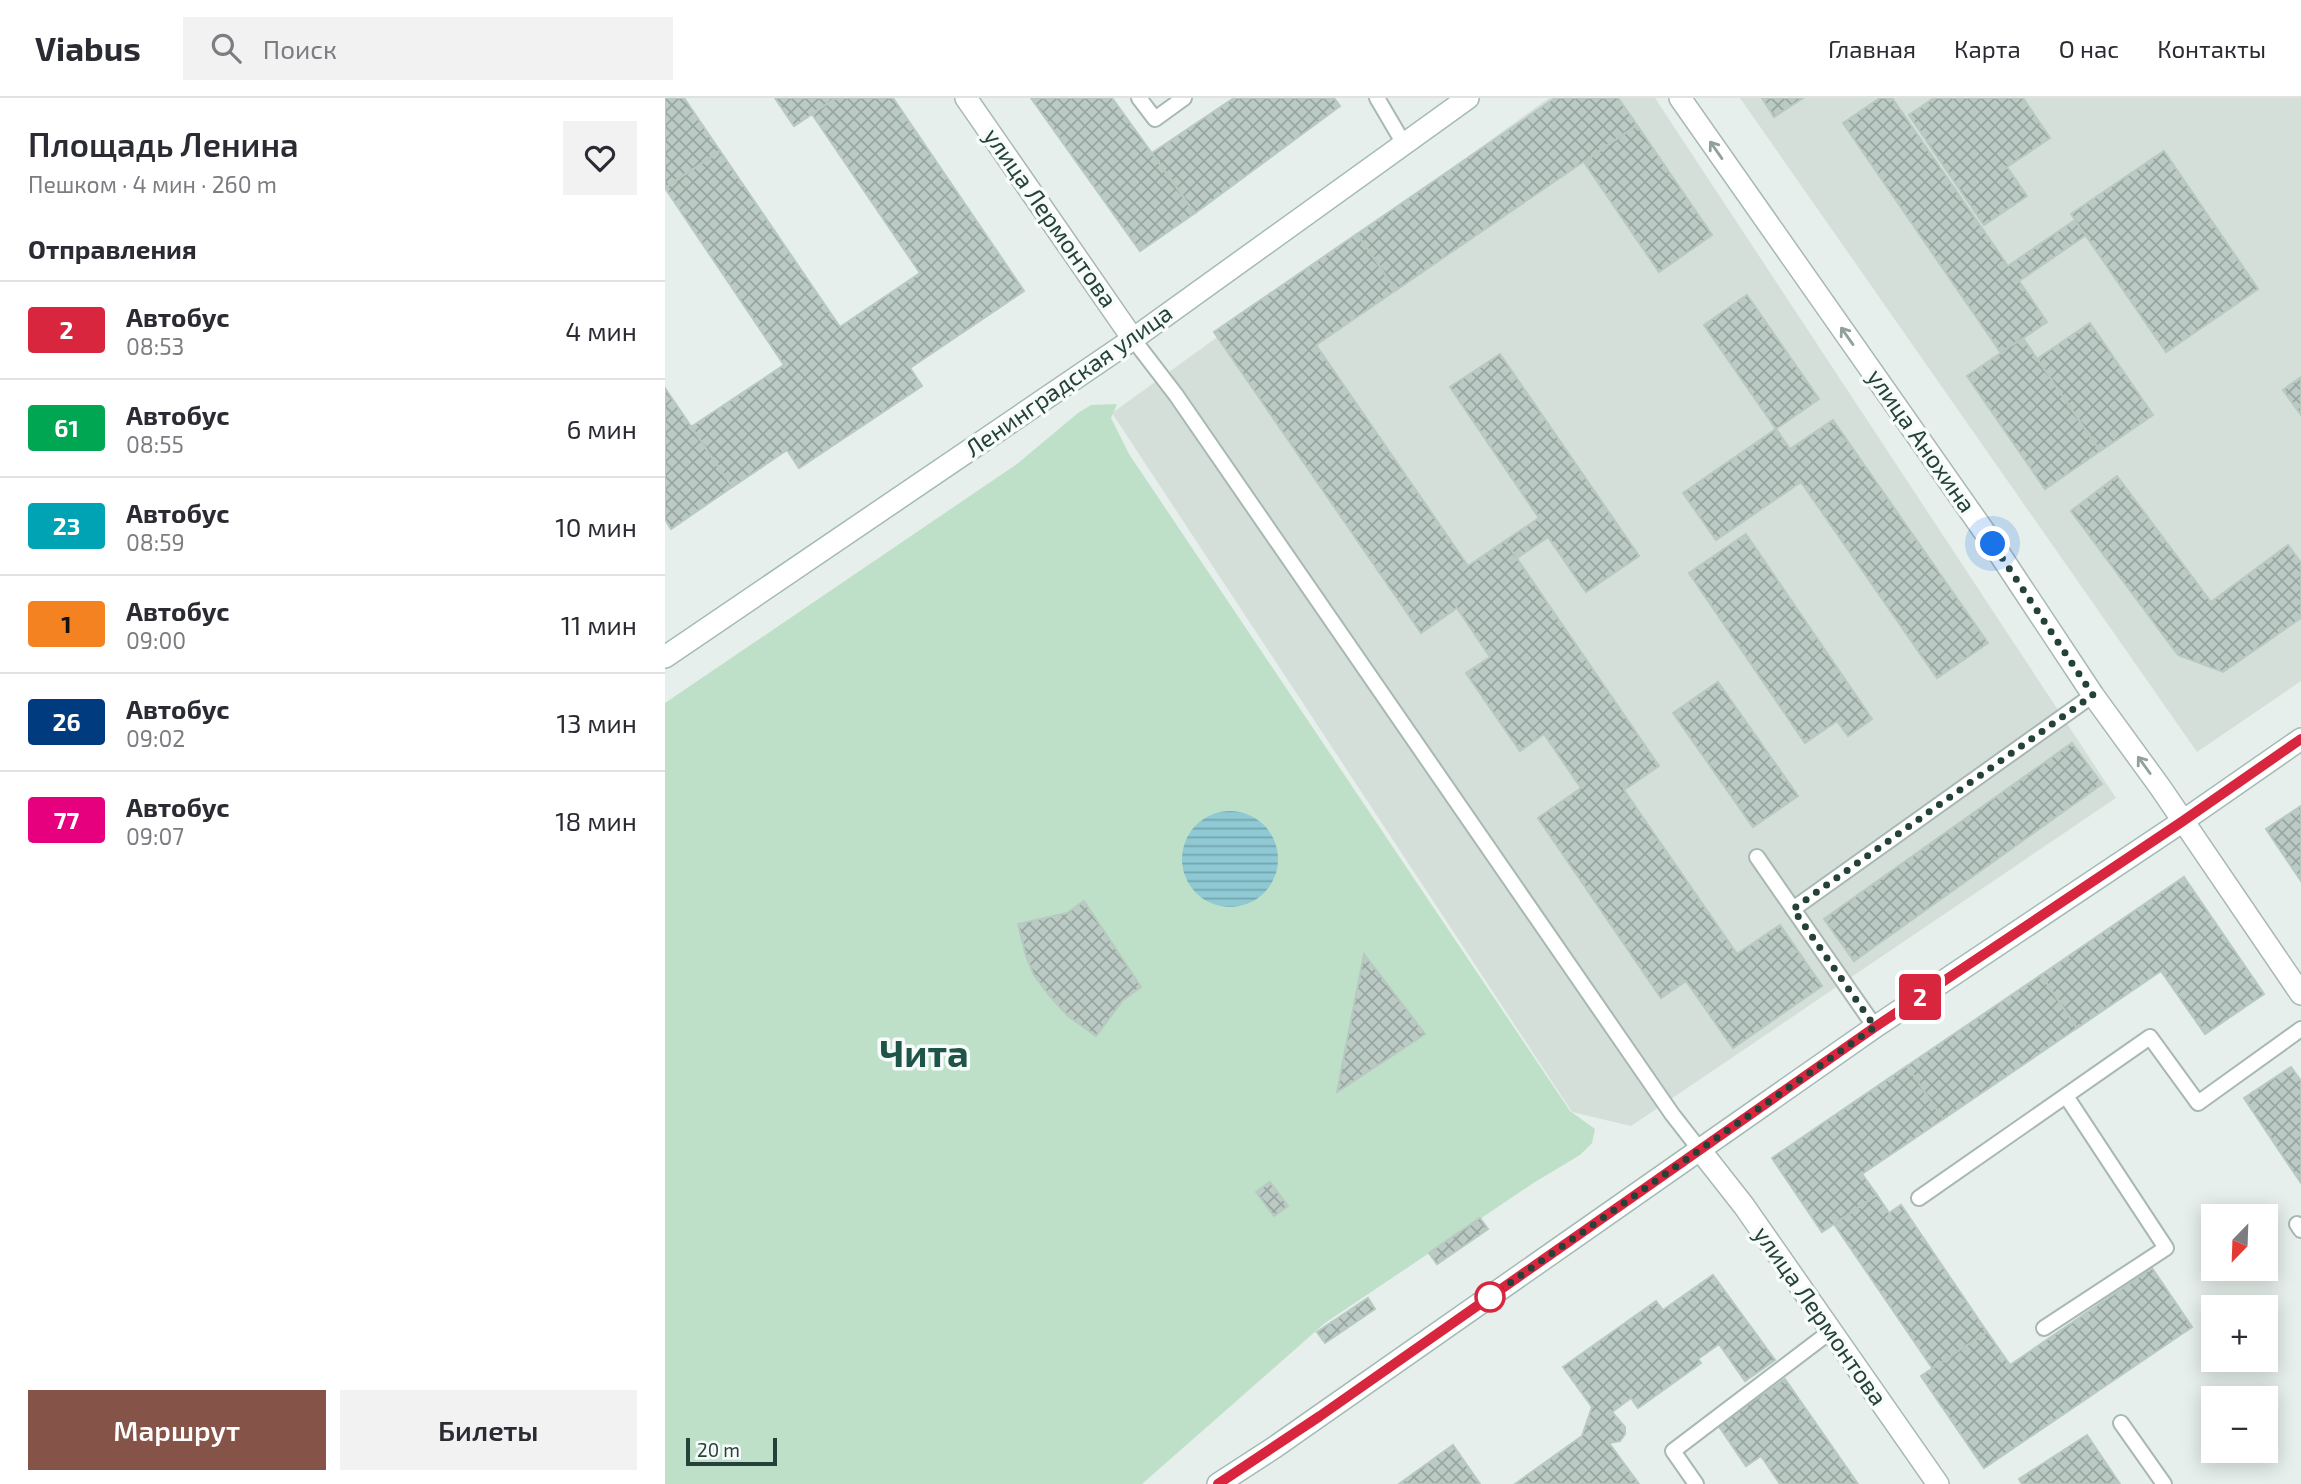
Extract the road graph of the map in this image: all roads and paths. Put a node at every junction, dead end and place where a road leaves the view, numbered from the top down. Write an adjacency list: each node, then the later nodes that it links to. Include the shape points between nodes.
1 (966, 98): 8 (main road, улица Лермонтова)
2 (1139, 98): 3 (lane, via 1155,119)
3 (1184, 98)
4 (1377, 98): 7 (lane)
5 (1468, 98): 7 (main road, Ленинградская улица)
6 (1680, 98): 10 (main road, улица Анохина, one-way to 6, via 1993,544)
7 (1404, 144): 8 (main road, Ленинградская улица)
8 (1133, 339): 9 (main road, Ленинградская улица); 19 (lane, via 1176,394)
9 (665, 657)
10 (2093, 695): 12 (main road, улица Анохина, one-way to 10); 14 (lane)
11 (2301, 739): 12 (main road)
12 (2183, 821): 15 (main road, улица Анохина); 16 (main road)
13 (1757, 857): 14 (lane)
14 (1793, 909): 16 (lane)
15 (2301, 994)
16 (1875, 1027): 19 (main road)
17 (2301, 1030): 18 (lane, via 2198,1103 2150,1037)
18 (2067, 1096): 20 (lane); 21 (lane, via 2167,1248)
19 (1700, 1150): 22 (main road, улица Лермонтова); 24 (main road)
20 (1919, 1198)
21 (2044, 1328)
22 (1831, 1331): 25 (lane, via 1673,1451); 26 (main road, улица Лермонтова)
23 (2121, 1423): 27 (lane)
24 (1219, 1484)
25 (1696, 1484)
26 (1938, 1484)
27 (2164, 1484)

